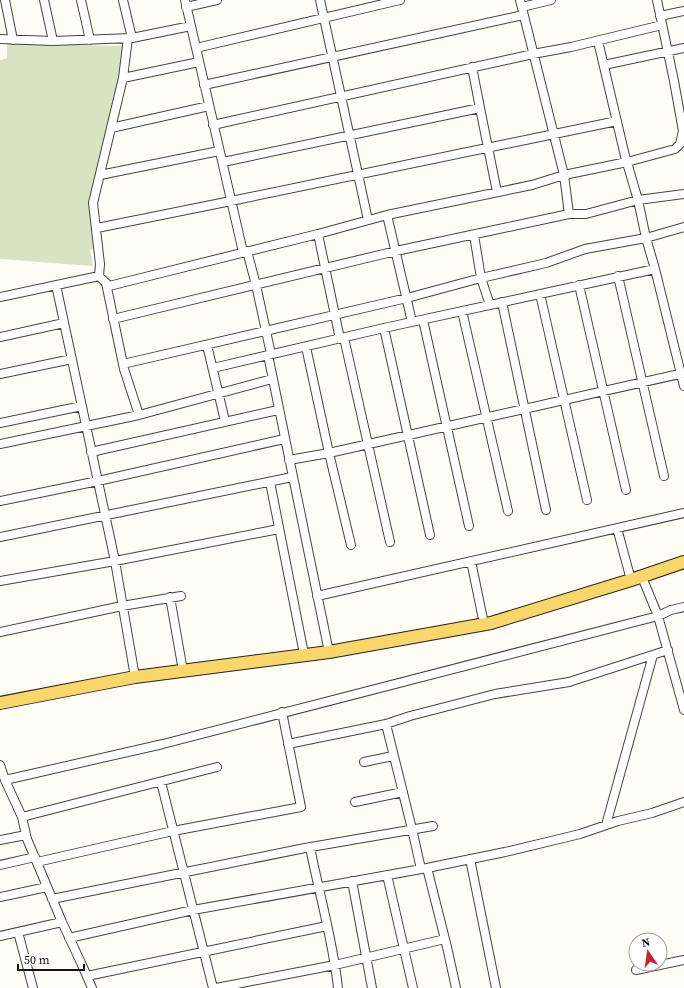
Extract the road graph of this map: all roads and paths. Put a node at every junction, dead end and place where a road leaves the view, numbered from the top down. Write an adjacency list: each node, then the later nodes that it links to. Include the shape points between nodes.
1 (5, 0): 19 (street)
2 (44, 0): 21 (street)
3 (81, 0): 20 (street)
4 (123, 0): 17 (street)
5 (218, 0): 10 (street)
6 (320, 0): 14 (street)
7 (400, 0): 14 (street)
8 (551, 0): 11 (street)
9 (657, 0): 13 (street)
10 (185, 4): 16 (street)
11 (521, 7): 26 (street); 27 (street)
12 (684, 11): 13 (street)
13 (660, 16): 15 (street)
14 (323, 18): 23 (street); 27 (street)
15 (662, 25): 22 (street); 25 (street)
16 (191, 26): 17 (street); 23 (street)
17 (130, 38): 20 (street); 31 (street)
18 (0, 39): 19 (street)
19 (13, 40): 21 (street)
20 (90, 40): 21 (street)
21 (53, 41)
22 (598, 41): 26 (street); 29 (street)
23 (196, 48): 28 (street)
24 (684, 48): 25 (street)
25 (668, 51): 29 (street); 39 (street)
26 (533, 54): 30 (street); 40 (street)
27 (333, 56): 32 (street); 33 (street)
28 (199, 62): 31 (street); 32 (street)
29 (604, 65): 36 (street)
30 (472, 67): 33 (street); 35 (street)
31 (123, 78): 38 (street)
32 (204, 85): 34 (street)
33 (341, 96): 37 (street); 41 (street)
34 (209, 106): 37 (street); 38 (street)
35 (480, 108): 41 (street); 42 (street)
36 (617, 121): 40 (street); 45 (street)
37 (213, 125): 43 (street)
38 (111, 128): 46 (street)
39 (684, 131): 45 (street, via 680,144 675,149)
40 (552, 134): 42 (street); 48 (street)
41 (349, 135): 44 (street); 47 (street)
42 (488, 148): 47 (street); 49 (street)
43 (219, 151): 44 (street); 46 (street)
44 (223, 162): 52 (street)
45 (627, 162): 48 (street); 51 (street)
46 (100, 175): 57 (street, via 93,203)
47 (358, 175): 52 (street); 55 (street)
48 (564, 175): 49 (street); 53 (street)
49 (497, 192): 54 (street)
50 (684, 194): 51 (street)
51 (638, 200): 53 (street, via 586,214); 60 (street)
52 (231, 201): 57 (street); 62 (street)
53 (569, 214): 59 (street)
54 (387, 215): 55 (street); 61 (street)
55 (368, 220): 58 (street)
56 (684, 227): 60 (street)
57 (96, 228): 65 (street)
58 (318, 234): 62 (street); 63 (street)
59 (474, 235): 61 (street); 67 (street)
60 (646, 238): 64 (street); 67 (street, via 585,249 546,263)
61 (396, 251): 63 (street); 74 (street)
62 (245, 252): 68 (street, via 109,286); 70 (street)
63 (325, 269): 70 (street); 78 (street)
64 (656, 269): 66 (street); 93 (street)
65 (99, 276): 68 (street); 69 (street)
66 (618, 276): 71 (street); 96 (street)
67 (481, 278): 74 (street); 76 (street)
68 (106, 283): 79 (street)
69 (56, 285): 73 (street); 82 (street)
70 (256, 285): 79 (street); 84 (street)
71 (579, 285): 72 (street); 98 (street)
72 (540, 294): 75 (street); 100 (street)
73 (0, 297)
74 (407, 298): 78 (street); 81 (street)
75 (502, 302): 76 (street); 102 (street)
76 (490, 305): 77 (street)
77 (462, 311): 80 (street); 105 (street)
78 (335, 314): 84 (street); 86 (street)
79 (113, 319): 91 (street)
80 (423, 320): 81 (street); 109 (street)
81 (412, 322): 83 (street)
82 (64, 323): 85 (street); 90 (street)
83 (384, 328): 86 (street); 110 (street)
84 (266, 331): 87 (street); 89 (street)
85 (0, 337)
86 (342, 338): 88 (street); 113 (street)
87 (207, 345): 91 (street); 92 (street)
88 (306, 347): 89 (street); 115 (street)
89 (269, 355): 92 (street); 95 (street)
90 (72, 359): 94 (street); 101 (street)
91 (123, 364): 104 (street)
92 (213, 368): 99 (street)
93 (683, 373): 96 (street); 97 (street)
94 (0, 374)
95 (272, 379): 99 (street); 103 (street)
96 (644, 382): 98 (street); 117 (street)
97 (684, 386)
98 (602, 392): 100 (street); 121 (street)
99 (219, 393): 104 (street); 106 (street)
100 (564, 400): 102 (street); 122 (street)
101 (82, 406): 107 (street); 108 (street)
102 (525, 409): 105 (street); 124 (street)
103 (278, 410): 106 (street); 111 (street)
104 (139, 415): 108 (street)
105 (486, 418): 109 (street); 125 (street)
106 (225, 421): 114 (street)
107 (0, 423)
108 (86, 426): 112 (street); 114 (street)
109 (447, 426): 110 (street); 128 (street)
110 (407, 436): 113 (street); 131 (street)
111 (284, 439): 116 (street); 119 (street)
112 (0, 444)
113 (368, 444): 115 (street); 133 (street)
114 (92, 452): 119 (street)
115 (329, 453): 116 (street); 134 (street)
116 (288, 460): 118 (street)
117 (664, 476)
118 (292, 477): 120 (street); 141 (street)
119 (98, 481): 123 (street); 127 (street)
120 (270, 482): 127 (street); 129 (street)
121 (626, 490)
122 (587, 500)
123 (0, 501)
124 (546, 510)
125 (508, 511)
126 (684, 513): 130 (street)
127 (105, 516): 132 (street); 135 (street)
128 (469, 526)
129 (280, 528): 135 (street); 150 (street)
130 (617, 528): 136 (street); 138 (street)
131 (430, 535)
132 (0, 537)
133 (390, 542)
134 (350, 545)
135 (115, 561): 139 (street); 143 (street)
136 (471, 561): 141 (street); 146 (street)
137 (684, 562): 138 (main road)
138 (636, 578): 145 (street); 146 (main road)
139 (0, 581)
140 (180, 596): 142 (street)
141 (317, 596): 149 (street)
142 (170, 597): 143 (street); 152 (street)
143 (122, 606): 147 (street); 153 (street)
144 (684, 607): 145 (street)
145 (658, 616): 148 (street); 156 (street)
146 (484, 624): 149 (main road)
147 (0, 632)
148 (668, 650): 151 (street); 155 (street)
149 (329, 652): 150 (main road)
150 (304, 654): 152 (main road)
151 (653, 655): 157 (street, via 569,682 495,694); 169 (street)
152 (183, 671): 153 (main road)
153 (135, 677): 154 (main road)
154 (0, 703)
155 (684, 710)
156 (282, 712): 158 (street); 163 (street, via 163,744)
157 (386, 724): 158 (street); 159 (street)
158 (288, 744): 172 (street, via 300,807)
159 (393, 756): 160 (street); 165 (street)
160 (364, 762)
161 (0, 765): 163 (street)
162 (217, 767): 164 (street)
163 (5, 780): 168 (street)
164 (161, 782): 168 (street); 172 (street)
165 (403, 792): 166 (street); 171 (street)
166 (356, 802)
167 (684, 802): 169 (street)
168 (22, 817): 173 (street)
169 (606, 825): 176 (street, via 580,834)
170 (433, 826): 171 (street)
171 (412, 829): 175 (street); 179 (street)
172 (173, 831): 177 (street); 180 (street)
173 (26, 835): 174 (street); 177 (street)
174 (0, 840)
175 (310, 847): 180 (street); 184 (street)
176 (470, 859): 179 (street); 208 (street)
177 (36, 860): 178 (street); 183 (street)
178 (0, 865)
179 (424, 868): 181 (street); 193 (street)
180 (184, 872): 186 (street); 187 (street)
181 (387, 875): 182 (street); 194 (street)
182 (352, 881): 184 (street); 196 (street)
183 (47, 887): 185 (street); 186 (street)
184 (317, 887): 187 (street); 189 (street)
185 (0, 897)
186 (52, 899): 188 (street)
187 (193, 910): 192 (street); 195 (street)
188 (62, 922): 190 (street); 192 (street)
189 (327, 926): 195 (street); 199 (street)
190 (18, 932): 191 (street); 201 (street)
191 (0, 936)
192 (69, 938): 200 (street)
193 (445, 939): 194 (street); 207 (street)
194 (404, 949): 196 (street); 206 (street)
195 (204, 952): 200 (street); 203 (street)
196 (366, 958): 199 (street); 205 (street)
197 (684, 960): 198 (street)
198 (668, 963)
199 (335, 965): 203 (street); 204 (street)
200 (87, 976): 202 (street)
201 (33, 988)
202 (92, 988)
203 (214, 988)
204 (338, 988)
205 (372, 988)
206 (413, 988)
207 (456, 988)
208 (496, 988)

